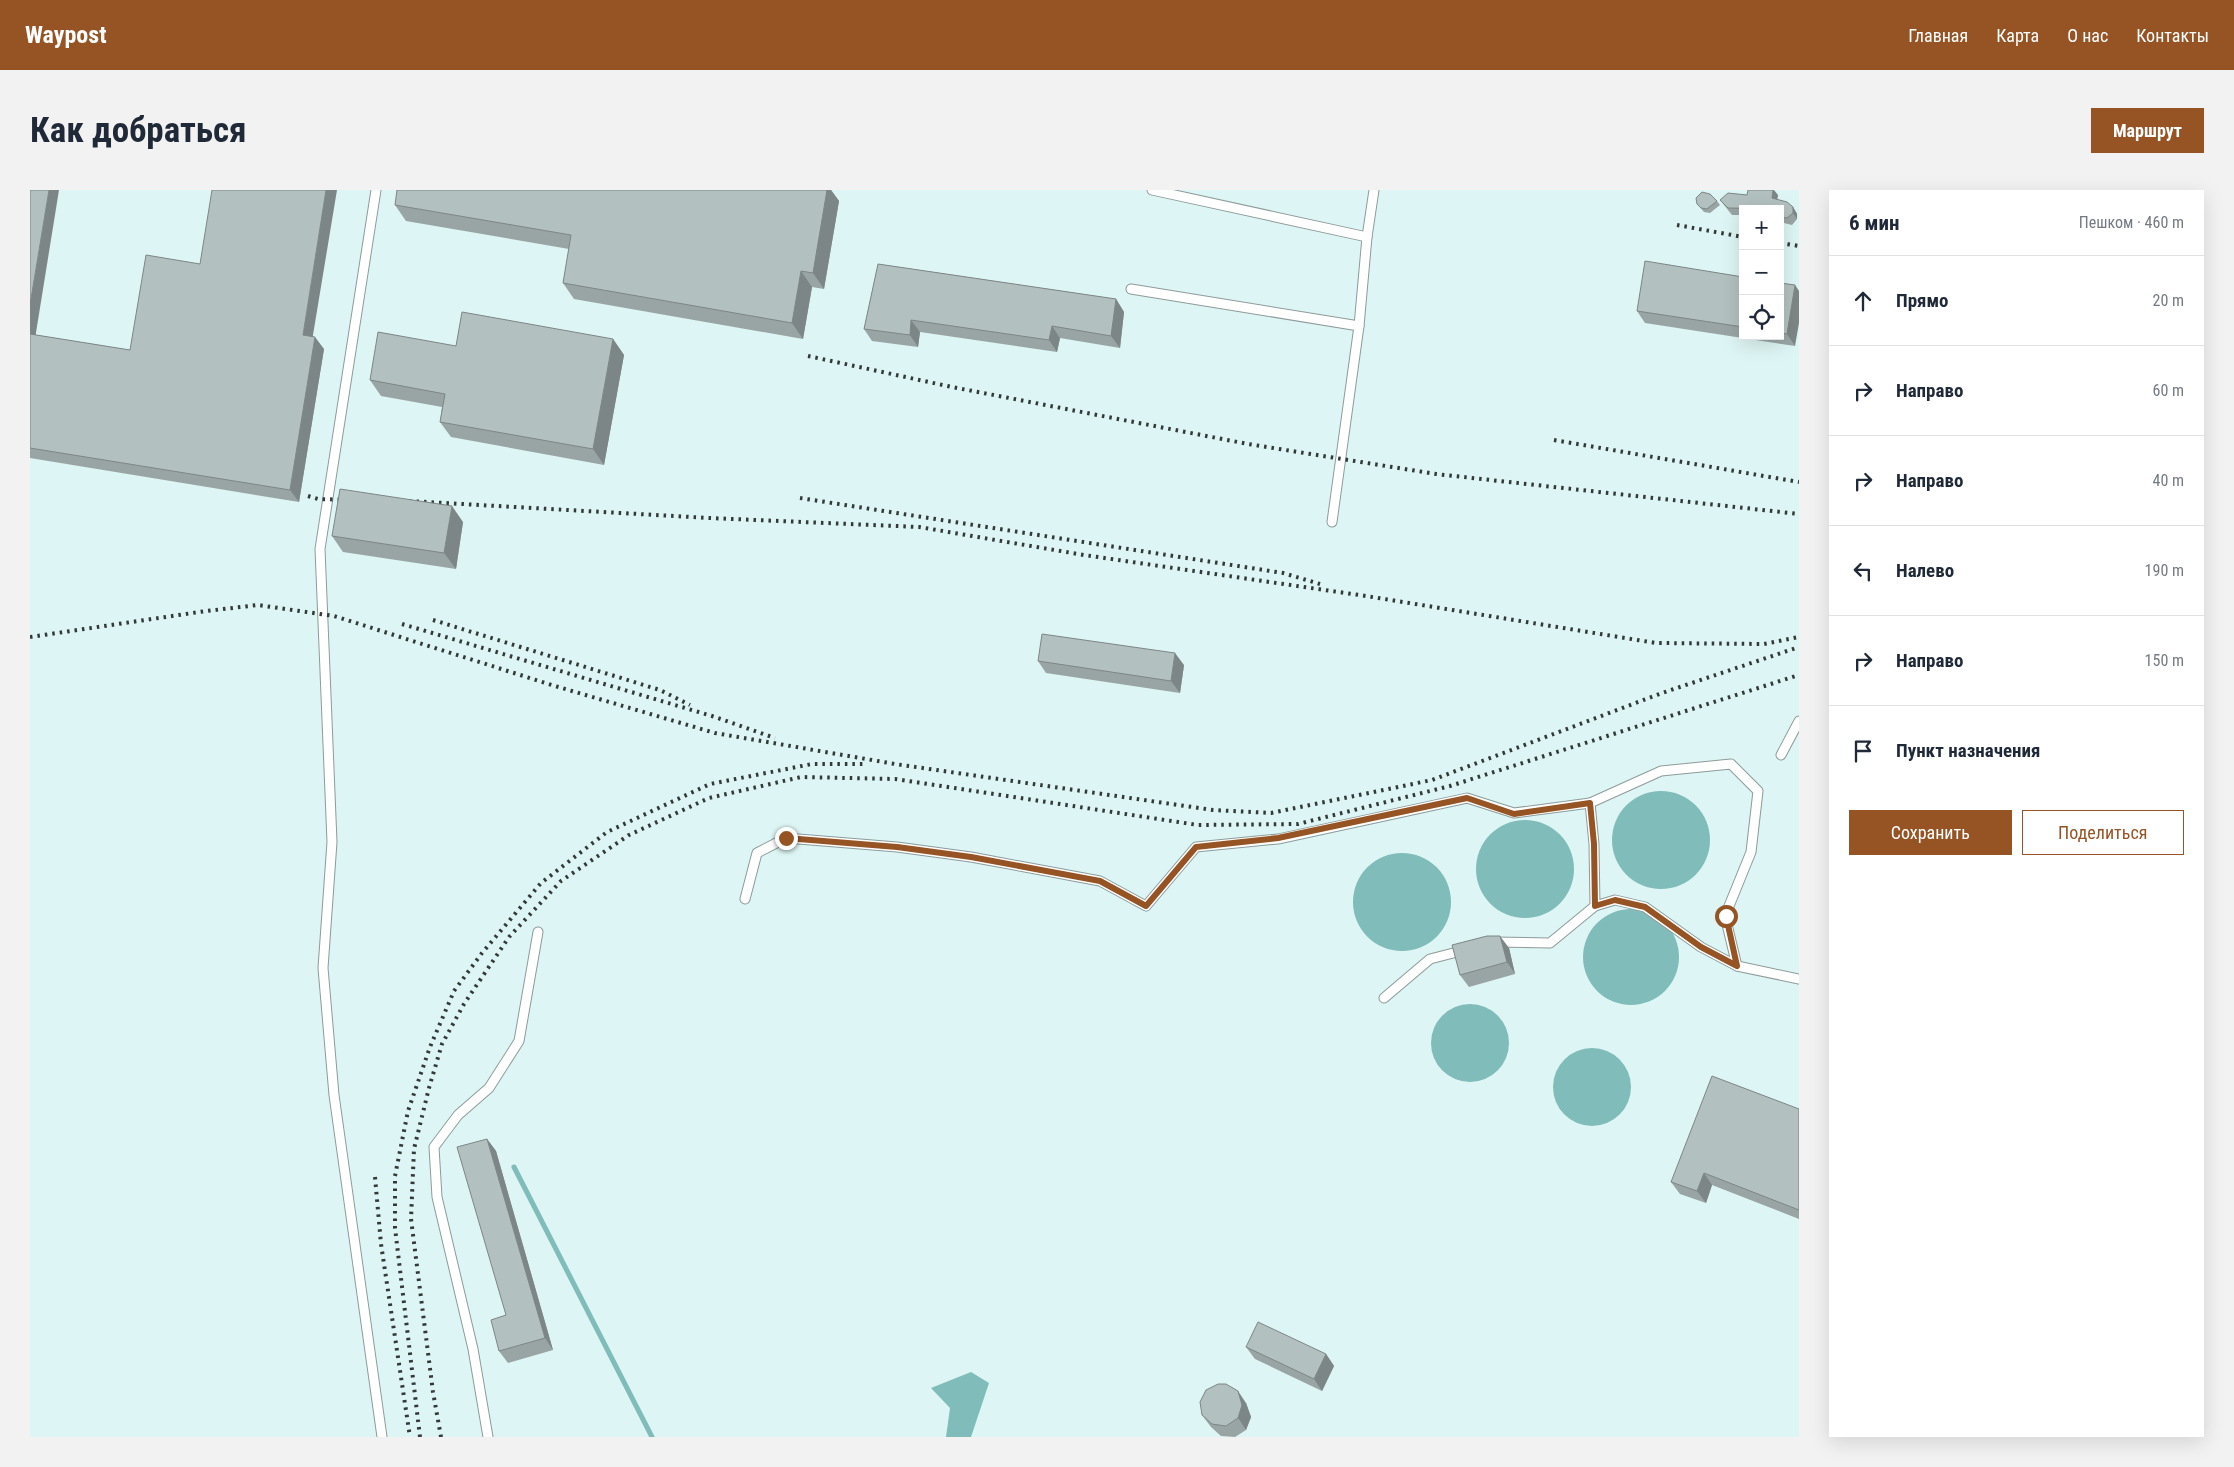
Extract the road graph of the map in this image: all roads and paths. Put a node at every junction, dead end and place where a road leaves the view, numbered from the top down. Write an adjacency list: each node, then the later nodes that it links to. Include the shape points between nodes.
1 (376, 190): 17 (lane, via 320,549 332,842 323,968 334,1095)
2 (1152, 190): 4 (lane)
3 (1374, 190): 4 (lane)
4 (1367, 237): 6 (lane)
5 (1131, 290): 6 (lane)
6 (1359, 326): 7 (lane)
7 (1332, 522)
8 (1799, 721): 9 (lane)
9 (1781, 755)
10 (1590, 803): 11 (lane, via 1514,814 1467,798 1278,838 1196,847 1146,906 1100,881 906,848 786,838 757,853); 12 (lane); 14 (lane, via 1661,771 1731,764 1758,791 1751,852 1726,916)
11 (745, 899)
12 (1595, 906): 14 (lane, via 1615,900 1645,907 1701,947); 16 (lane, via 1550,943 1495,942 1430,959)
13 (538, 932): 18 (lane, via 519,1041 489,1088 458,1115 434,1147 437,1197 473,1349)
14 (1737, 966): 15 (lane)
15 (1799, 979)
16 (1384, 998)
17 (382, 1437)
18 (488, 1437)

